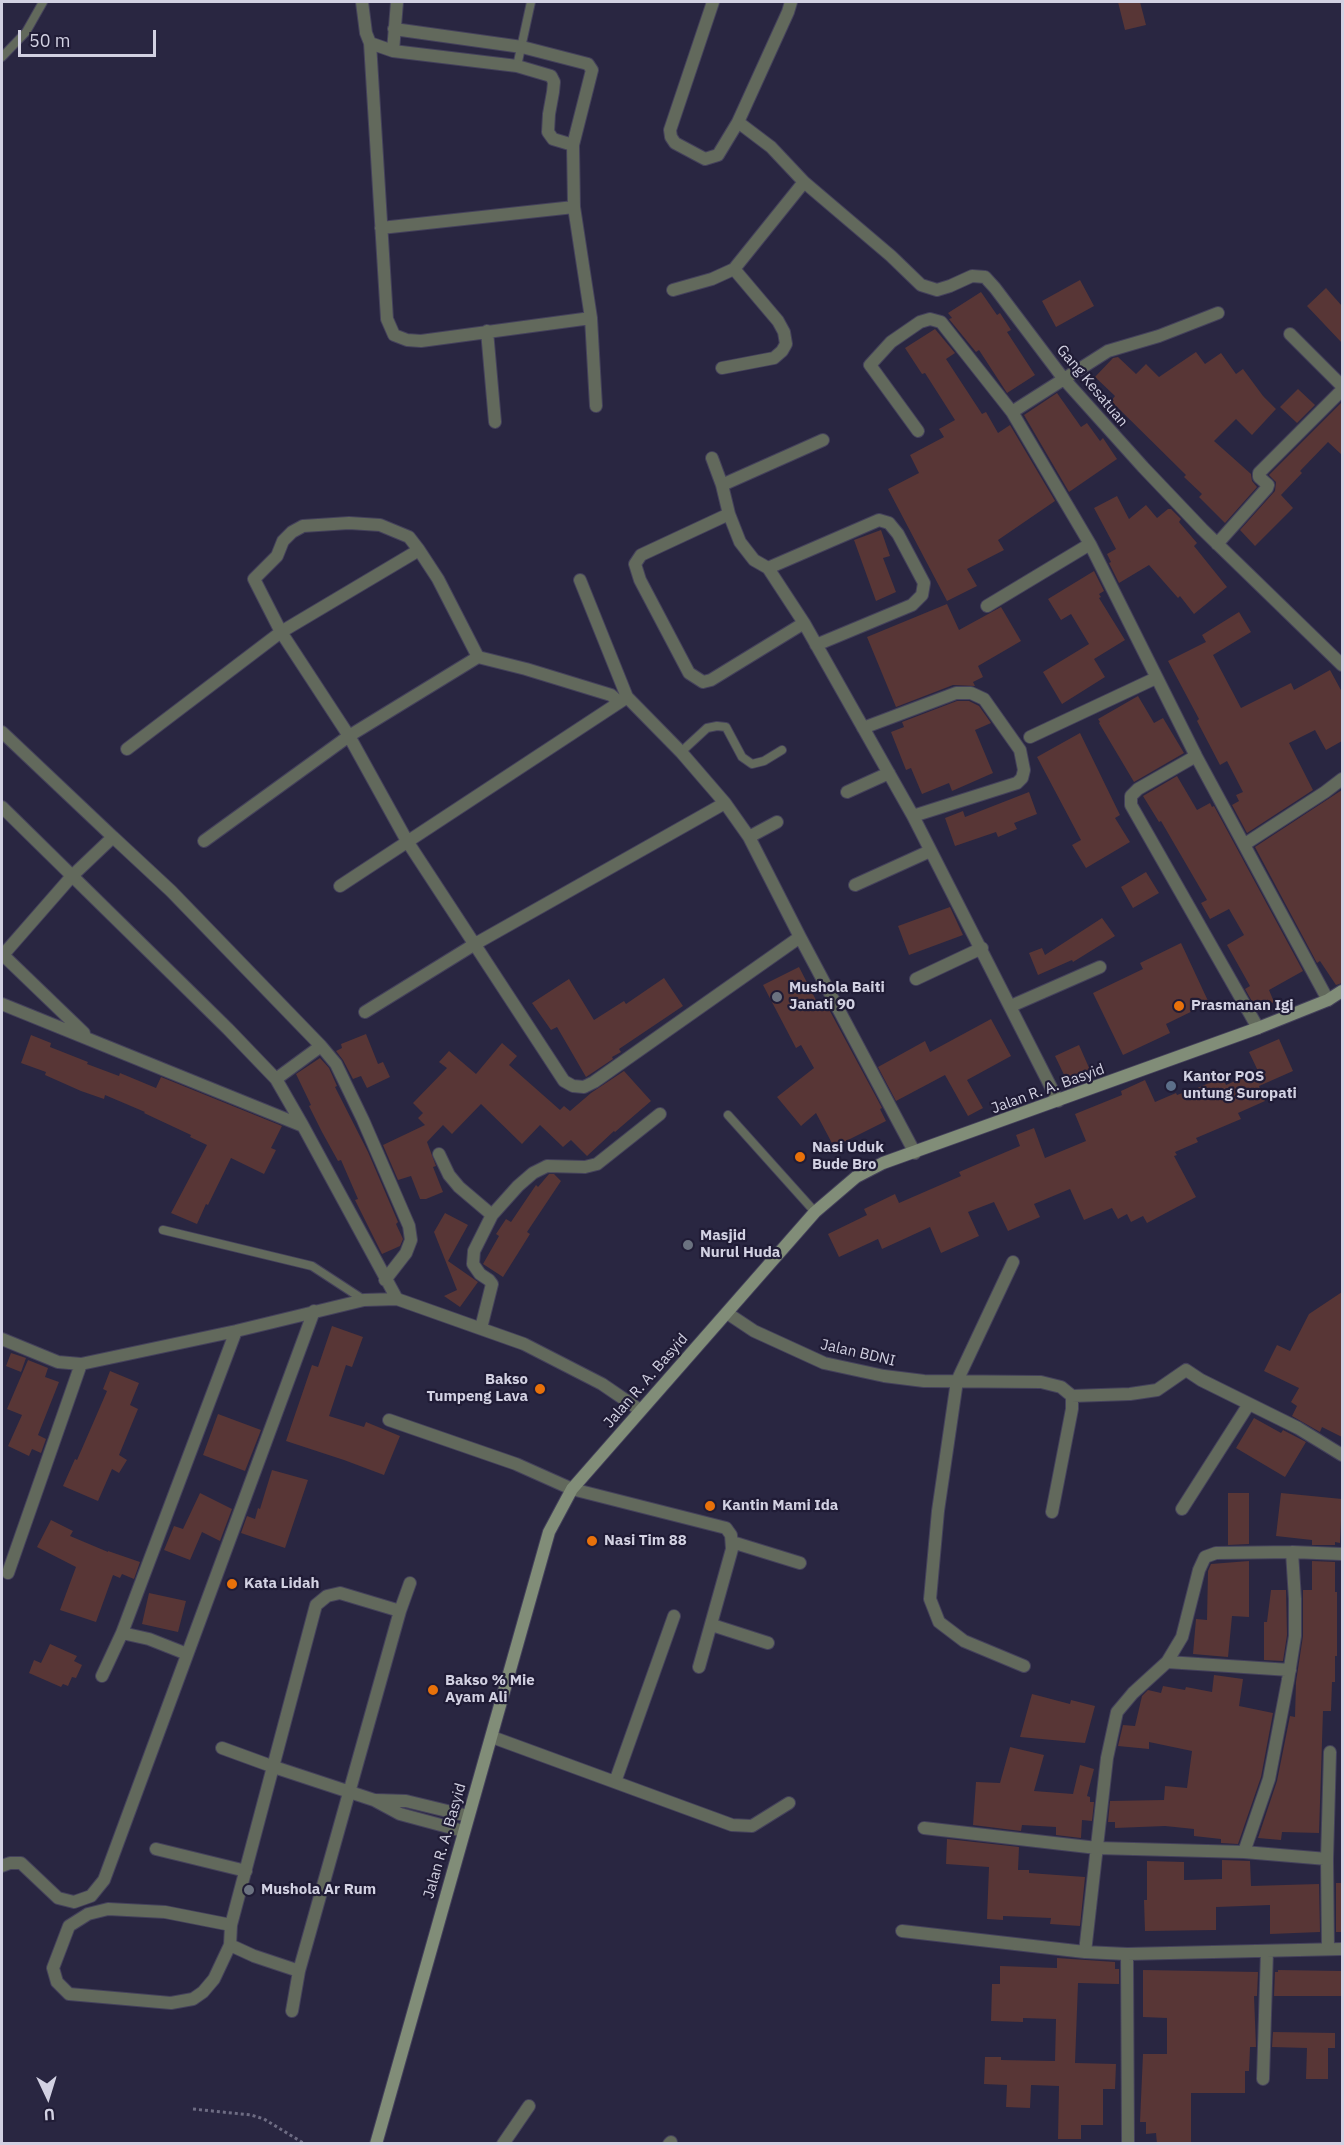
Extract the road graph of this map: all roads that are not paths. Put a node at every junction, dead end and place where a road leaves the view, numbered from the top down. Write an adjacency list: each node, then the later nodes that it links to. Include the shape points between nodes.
1 (43, 2): 11 (lane, via 26,32)
2 (362, 2): 8 (street)
3 (397, 2): 7 (street)
4 (531, 2): 9 (lane)
5 (713, 2): 13 (street, via 670,130 671,137 705,159 718,155)
6 (791, 2): 13 (street)
7 (394, 29): 9 (street); 10 (street)
8 (370, 43): 10 (street); 17 (street)
9 (522, 47): 12 (lane); 14 (street, via 588,63 592,70)
10 (393, 51): 12 (street)
11 (2, 57)
12 (517, 66): 14 (street, via 551,76 554,82 548,132 553,139)
13 (738, 122): 15 (street, via 771,147)
14 (573, 145): 16 (street)
15 (804, 182): 18 (street); 25 (street, Gang Kesatuan, via 921,285 937,290 972,276 985,277)
16 (574, 207): 17 (street); 21 (street)
17 (381, 228): 22 (street, via 387,319 394,335 421,341)
18 (734, 269): 19 (street); 24 (street, via 778,321 786,344 774,358)
19 (673, 290)
20 (1218, 313): 25 (street, via 1108,351)
21 (591, 318): 22 (street); 27 (street)
22 (487, 331): 29 (street)
23 (1290, 333): 26 (street)
24 (722, 368)
25 (1063, 378): 28 (street); 36 (street, Gang Kesatuan)
26 (1342, 388): 36 (street, via 1259,473 1267,488)
27 (596, 406)
28 (1011, 412): 30 (street, via 941,322 930,319 891,342 870,365); 35 (street)
29 (495, 422)
30 (918, 431)
31 (822, 440): 33 (street)
32 (712, 458): 33 (street)
33 (722, 485): 34 (street)
34 (729, 514): 38 (street, via 740,542 754,560); 41 (street, via 641,555 635,564 689,674 703,682 711,680)
35 (1090, 544): 40 (street); 46 (street)
36 (1217, 544): 45 (street, Gang Kesatuan)
37 (419, 550): 42 (street); 42 (street, via 409,537 380,525 315,524 292,532 254,580); 44 (street)
38 (768, 568): 41 (street); 43 (street, via 879,520 889,523 898,534 924,583 922,595 912,605)
39 (580, 580): 47 (street)
40 (987, 606)
41 (804, 623): 43 (street)
42 (281, 632): 50 (street); 52 (street)
43 (816, 645): 48 (street)
44 (478, 657): 47 (street); 50 (street)
45 (1342, 665)
46 (1156, 678): 51 (street); 55 (street)
47 (623, 699): 54 (street); 65 (street)
48 (863, 728): 56 (street); 61 (street, via 956,693 971,693 984,699 1020,750 1024,770 1017,783)
49 (2, 732): 63 (street)
50 (349, 736): 65 (street); 66 (street)
51 (1030, 737)
52 (127, 749)
53 (782, 750): 54 (lane, via 752,764 742,757 726,727 717,726 707,728)
54 (681, 752): 59 (street)
55 (1196, 756): 67 (street); 83 (street, via 1138,789 1131,796 1131,805)
56 (889, 773): 58 (street); 61 (street)
57 (1342, 779): 67 (street)
58 (847, 792)
59 (725, 804): 64 (street); 73 (street)
60 (2, 807): 69 (street)
61 (913, 816): 68 (street)
62 (777, 822): 64 (street)
63 (112, 837): 69 (street); 85 (street, via 171,891)
64 (749, 837): 72 (street)
65 (407, 841): 71 (street); 73 (street)
66 (204, 842)
67 (1245, 844): 79 (street)
68 (930, 850): 70 (street); 74 (street)
69 (72, 876): 75 (street); 86 (street)
70 (855, 885)
71 (340, 886)
72 (800, 937): 73 (street, via 584,1087 573,1086 557,1073); 91 (street)
73 (475, 944): 82 (street)
74 (982, 948): 77 (street); 81 (street)
75 (2, 955): 84 (street)
76 (1100, 967): 81 (street)
77 (916, 979)
78 (1342, 991): 79 (main road, Jalan R. A. Basyid)
79 (1328, 1000): 83 (main road, Jalan R. A. Basyid)
80 (2, 1004): 84 (street)
81 (1011, 1006): 87 (street)
82 (365, 1011)
83 (1258, 1028): 87 (main road, Jalan R. A. Basyid)
84 (89, 1038): 90 (street)
85 (321, 1046): 86 (street); 97 (street, via 336,1064 409,1226 411,1240 406,1253)
86 (276, 1079): 90 (street)
87 (1058, 1101): 91 (main road, Jalan R. A. Basyid)
88 (660, 1114): 94 (street, via 597,1164 547,1166 533,1173)
89 (728, 1115): 93 (lane)
90 (303, 1126): 97 (street)
91 (915, 1153): 93 (main road, Jalan R. A. Basyid, via 856,1177)
92 (438, 1154): 94 (street, via 459,1187)
93 (815, 1212): 101 (main road, Jalan R. A. Basyid)
94 (492, 1215): 102 (street, via 474,1251 473,1264 492,1284)
95 (163, 1230): 99 (lane, via 312,1266)
96 (1013, 1262): 106 (street)
97 (385, 1280): 98 (street)
98 (397, 1299): 99 (street); 102 (street)
99 (364, 1300): 100 (street)
100 (314, 1311): 103 (street); 126 (street)
101 (727, 1313): 106 (street, Jalan BDNI, via 754,1331 824,1363 884,1376); 109 (main road, Jalan R. A. Basyid)
102 (481, 1328): 109 (street, via 559,1361)
103 (236, 1331): 105 (street); 124 (street)
104 (2, 1339): 105 (street, via 58,1362)
105 (81, 1364): 119 (street)
106 (957, 1381): 107 (street, Jalan BDNI, via 1041,1383 1061,1387); 129 (street, via 938,1510 930,1599 939,1622 964,1641)
107 (1072, 1396): 108 (street, via 1157,1390 1186,1370); 114 (street)
108 (1249, 1404): 111 (street); 113 (street)
109 (640, 1410): 112 (main road, Jalan R. A. Basyid)
110 (389, 1420): 112 (street, via 516,1464)
111 (1342, 1455)
112 (572, 1489): 115 (street, via 726,1528); 132 (main road, Jalan R. A. Basyid, via 549,1532)
113 (1182, 1509)
114 (1052, 1512)
115 (732, 1542): 118 (street); 123 (street)
116 (1292, 1552): 117 (street); 127 (street, via 1216,1553 1205,1557 1182,1637); 130 (street, via 1295,1599)
117 (1342, 1554)
118 (800, 1563)
119 (8, 1574)
120 (410, 1583): 121 (street)
121 (400, 1611): 135 (street, via 340,1593 327,1596 316,1605); 137 (street)
122 (674, 1616): 136 (street)
123 (712, 1624): 125 (street); 128 (street)
124 (122, 1633): 126 (street); 131 (street)
125 (768, 1643)
126 (187, 1654): 147 (street, via 104,1880 91,1896 74,1902 58,1898 21,1863)
127 (1167, 1662): 130 (street); 143 (street, via 1117,1712)
128 (699, 1666)
129 (1024, 1666)
130 (1290, 1670): 145 (street, via 1269,1779)
131 (102, 1676)
132 (492, 1737): 136 (street); 140 (main road, Jalan R. A. Basyid)
133 (222, 1748): 135 (street)
134 (1330, 1752): 146 (street)
135 (274, 1767): 137 (street); 148 (street)
136 (615, 1782): 139 (street, via 732,1825 752,1826)
137 (351, 1792): 138 (street); 157 (street)
138 (374, 1800): 140 (street, via 406,1801); 142 (street, via 400,1814)
139 (789, 1803)
140 (468, 1816): 142 (main road, Jalan R. A. Basyid)
141 (924, 1828): 143 (street)
142 (464, 1831): 161 (main road, Jalan R. A. Basyid)
143 (1096, 1848): 145 (street); 155 (street)
144 (156, 1849): 148 (street)
145 (1244, 1852): 146 (street)
146 (1327, 1859): 152 (street)
147 (2, 1866)
148 (246, 1871): 149 (street)
149 (231, 1925): 151 (street); 151 (street, via 165,1912 108,1909 88,1914 69,1926 53,1968 57,1982 69,1994 171,2003 193,1999 204,1992)
150 (902, 1931): 155 (street)
151 (230, 1945): 157 (street)
152 (1328, 1949): 153 (street); 154 (street)
153 (1342, 1949)
154 (1267, 1951): 156 (street); 159 (street)
155 (1085, 1952): 156 (street)
156 (1127, 1954): 163 (street)
157 (300, 1971): 158 (street)
158 (292, 2011)
159 (1263, 2079)
160 (529, 2106): 162 (street)
161 (376, 2144)
162 (503, 2144)
163 (1128, 2144)

